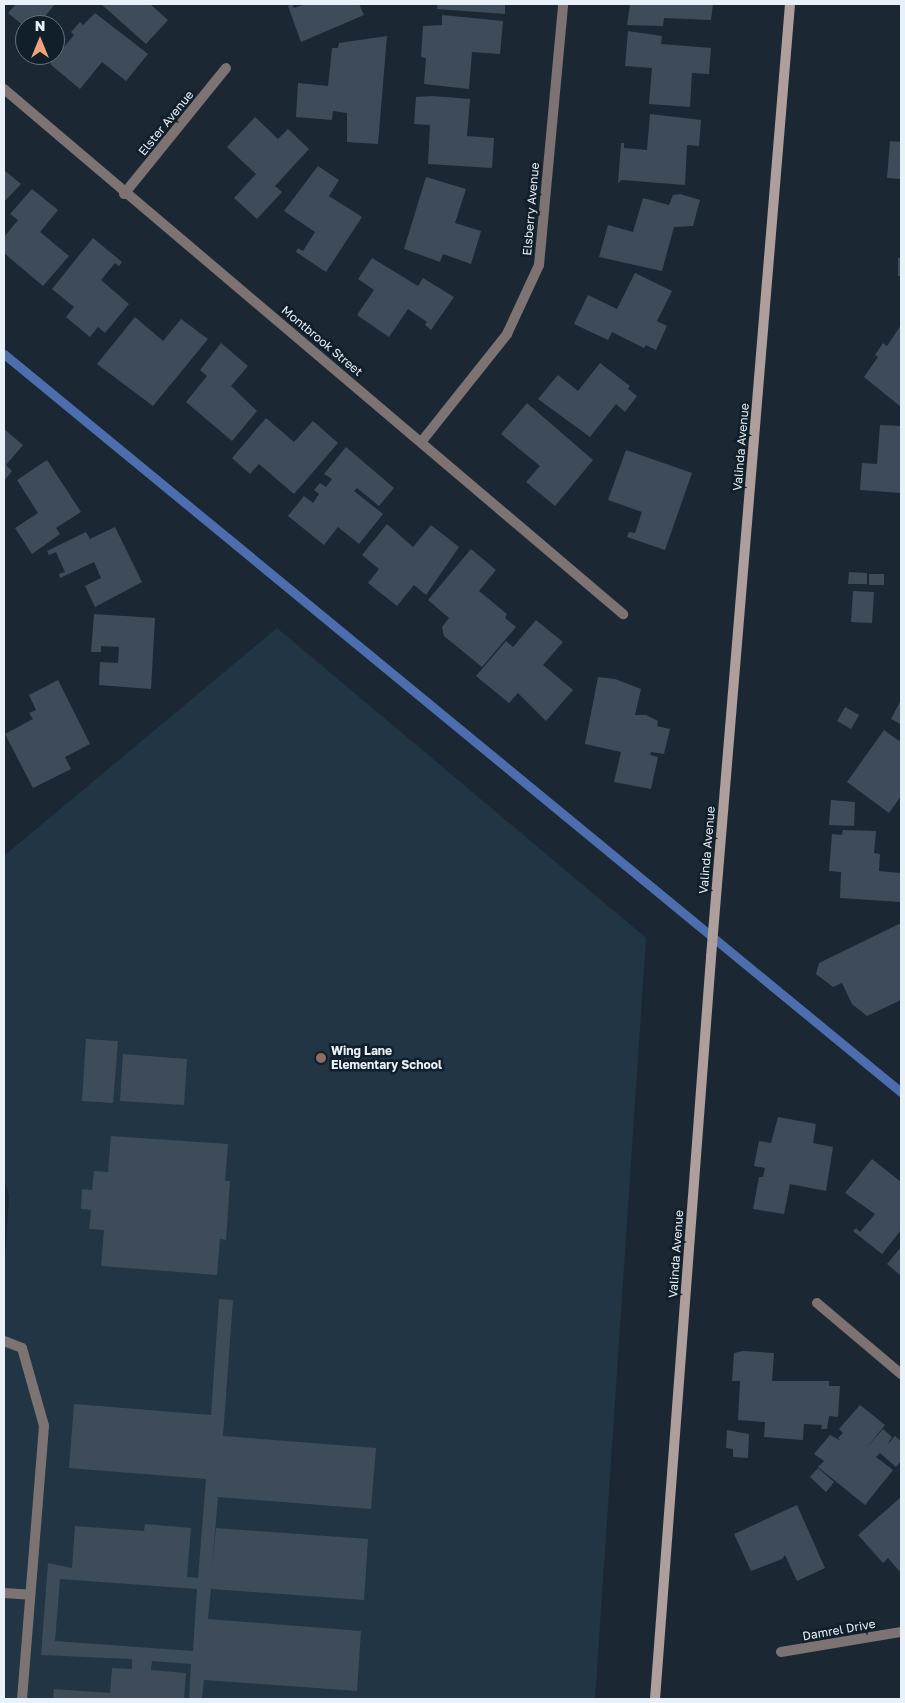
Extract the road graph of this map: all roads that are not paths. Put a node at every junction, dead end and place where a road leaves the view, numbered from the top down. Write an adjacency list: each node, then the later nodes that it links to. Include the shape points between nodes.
1 (563, 4): 6 (street, Elsberry Avenue, via 539,265 507,334)
2 (790, 4): 16 (main road, Valinda Avenue, via 711,957)
3 (226, 68): 5 (street, Elster Avenue)
4 (4, 89): 5 (street, Montbrook Street)
5 (124, 194): 6 (street, Montbrook Street)
6 (422, 441): 7 (street, Montbrook Street)
7 (624, 614)
8 (817, 1303): 10 (street)
9 (4, 1341): 12 (street, via 22,1348 44,1426)
10 (901, 1374)
11 (4, 1593): 12 (street)
12 (30, 1595): 15 (street)
13 (901, 1632): 14 (street, Damrel Drive)
14 (781, 1652)
15 (22, 1699)
16 (655, 1699)

